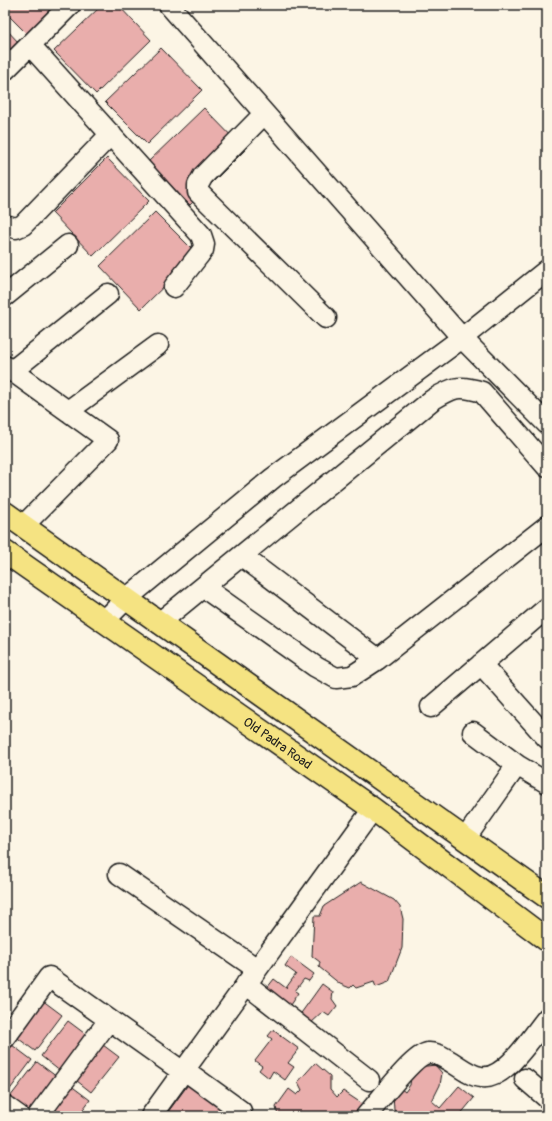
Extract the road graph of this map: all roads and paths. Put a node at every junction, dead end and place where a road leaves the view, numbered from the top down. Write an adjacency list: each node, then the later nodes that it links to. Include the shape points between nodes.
1 (70, 5): 3 (street)
2 (168, 5): 5 (street)
3 (30, 45): 4 (street); 6 (street)
4 (5, 70)
5 (264, 114): 13 (street, via 203,176 198,185 198,192); 14 (street)
6 (111, 134): 7 (street, via 23,225 16,228); 10 (street, via 201,235 203,250)
7 (5, 225)
8 (68, 245): 12 (street)
9 (547, 270): 14 (street)
10 (174, 287)
11 (108, 294): 16 (street)
12 (5, 296)
13 (326, 318)
14 (462, 338): 18 (street); 26 (street, via 273,478)
15 (158, 346): 17 (street)
16 (9, 369): 17 (street)
17 (68, 411): 21 (street, via 108,440)
18 (547, 424)
19 (547, 467): 24 (street, via 482,392 467,387 451,389 432,400)
20 (5, 513): 21 (main road)
21 (23, 526): 26 (main road)
22 (547, 526): 30 (street)
23 (5, 552): 28 (main road, Old Padra Road)
24 (242, 556): 25 (street); 30 (street)
25 (203, 587): 29 (street); 30 (street, via 336,678 352,676)
26 (126, 599): 28 (street); 29 (main road)
27 (547, 608): 31 (street)
28 (104, 621): 37 (main road, Old Padra Road)
29 (159, 623): 38 (main road)
30 (378, 659)
31 (481, 664): 32 (street); 34 (street)
32 (431, 707)
33 (473, 732): 35 (street)
34 (547, 738)
35 (517, 765): 36 (street); 38 (street)
36 (547, 783)
37 (373, 809): 41 (main road, Old Padra Road); 42 (street)
38 (465, 839): 40 (main road)
39 (119, 874): 42 (street)
40 (547, 897)
41 (547, 940)
42 (252, 977): 46 (street); 48 (street)
43 (547, 1018): 55 (street, via 514,1060 502,1071 488,1077 472,1075 437,1054 428,1053 421,1056)
44 (109, 1020): 45 (street, via 49,977); 46 (street); 53 (street)
45 (5, 1038)
46 (183, 1072): 51 (street, via 190,1074); 54 (street)
47 (524, 1079): 49 (street)
48 (369, 1080)
49 (547, 1098)
50 (5, 1106): 52 (street)
51 (241, 1111)
52 (19, 1116)
53 (38, 1116)
54 (151, 1116)
55 (366, 1116)

